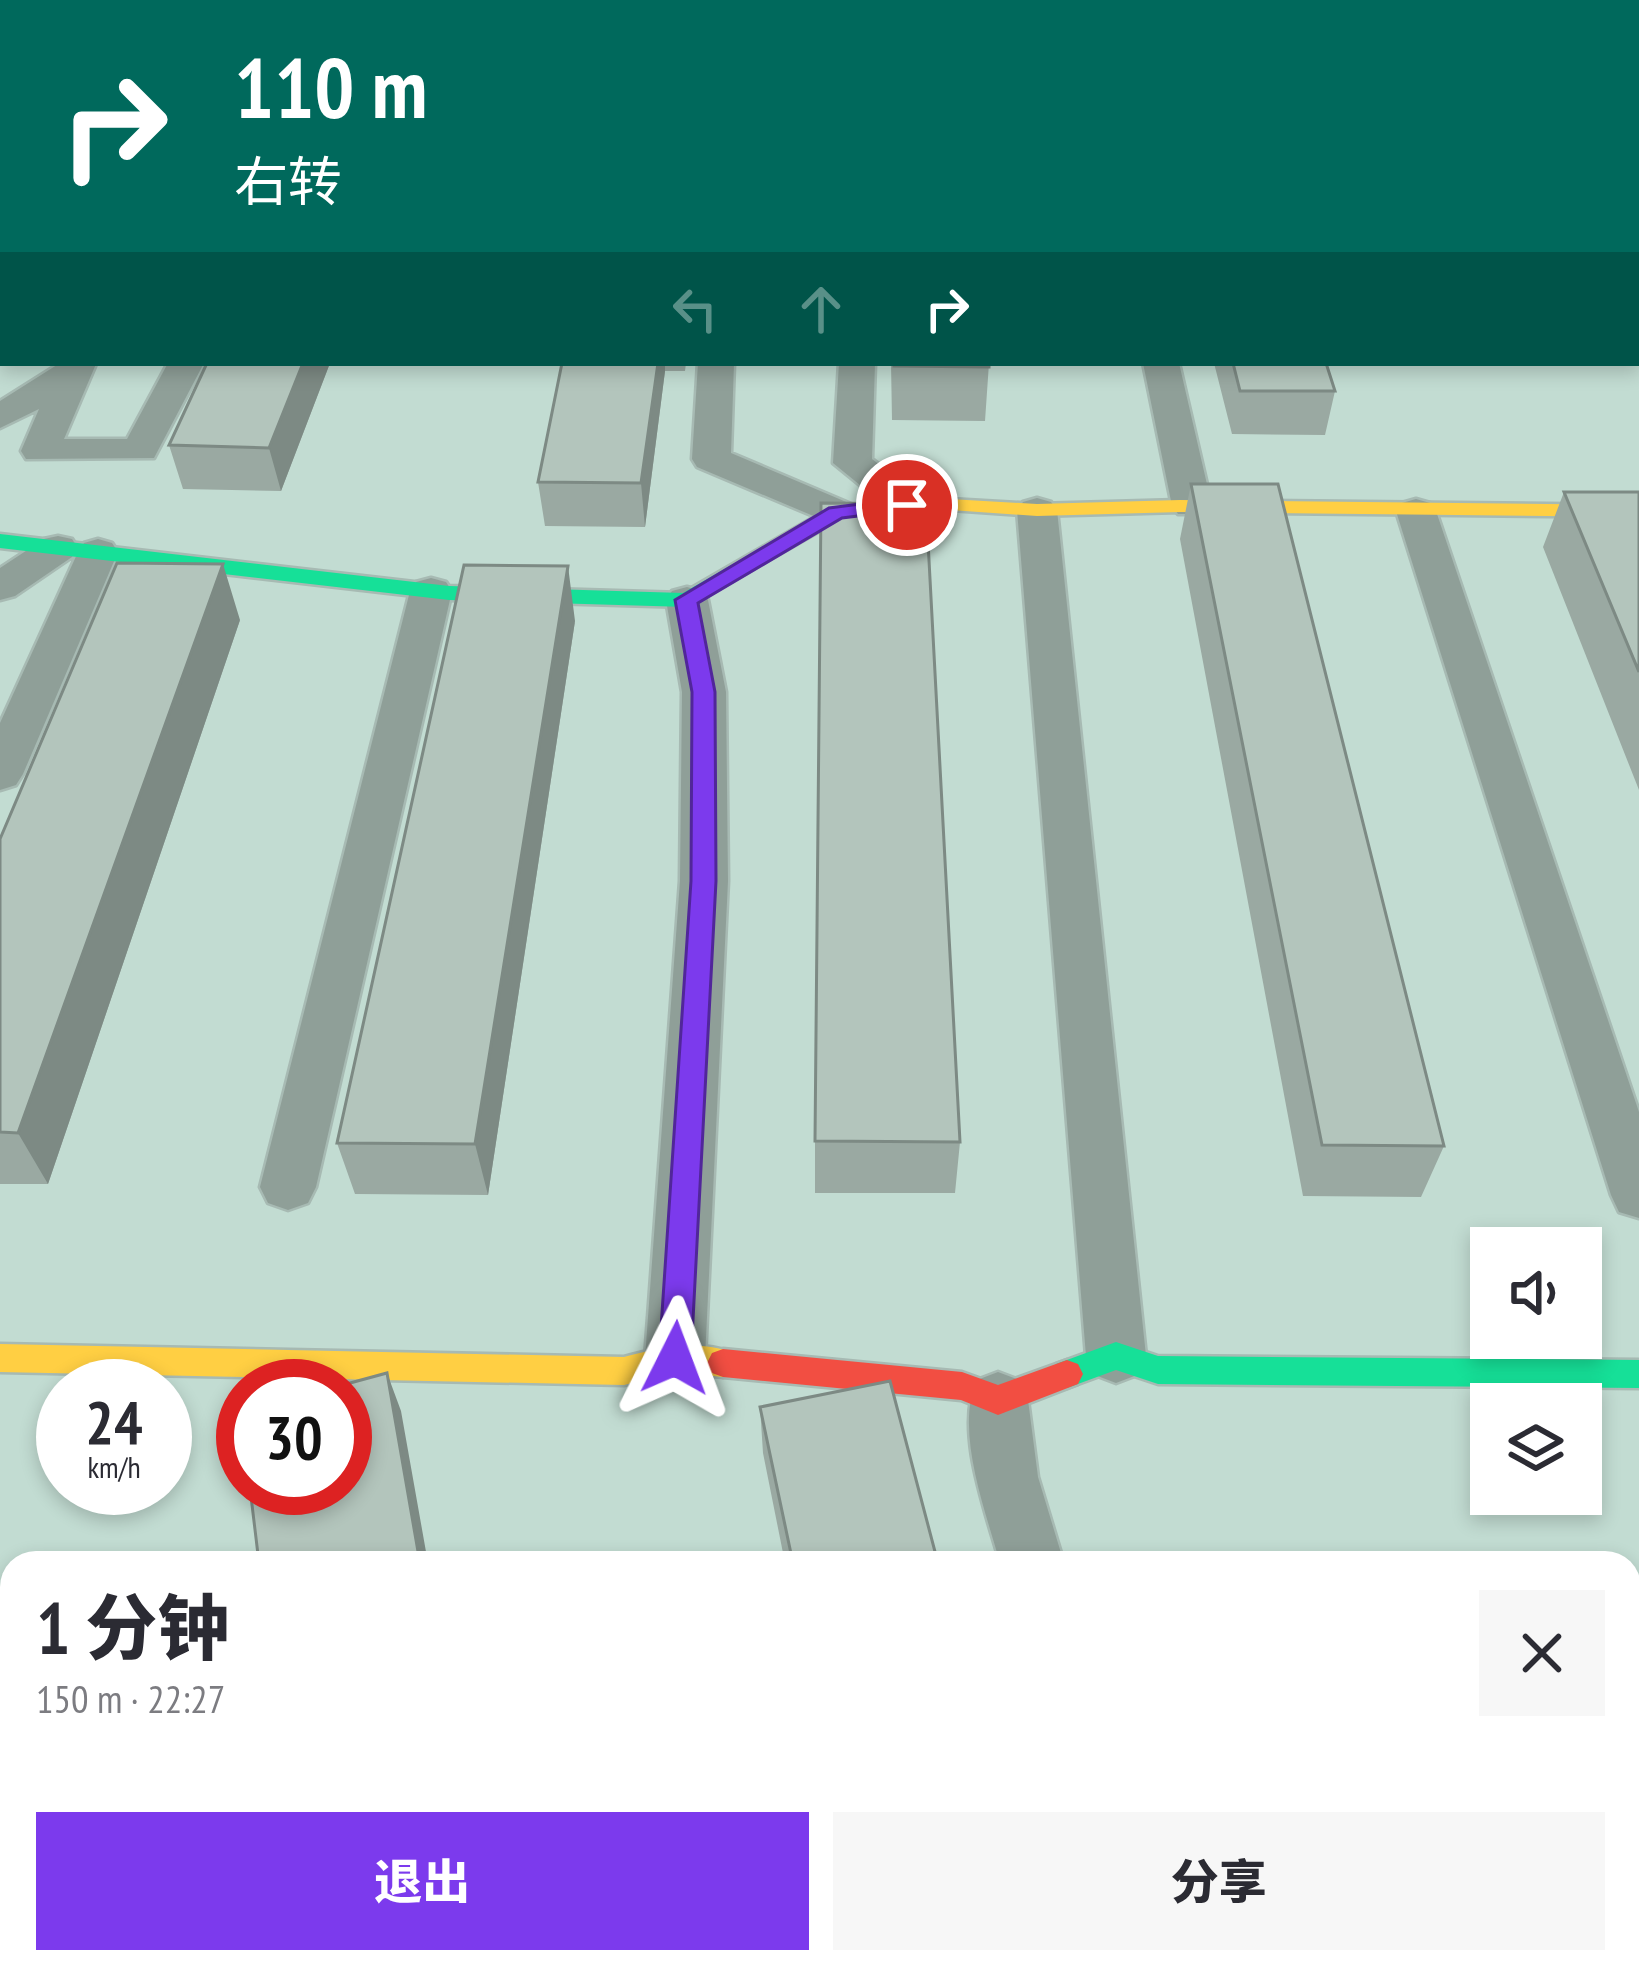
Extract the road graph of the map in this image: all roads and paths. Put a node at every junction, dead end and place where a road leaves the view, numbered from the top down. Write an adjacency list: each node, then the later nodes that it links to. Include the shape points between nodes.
1 (184, 366): 5 (street, via 140,450 40,451)
2 (716, 366): 12 (street, via 711,459)
3 (857, 366): 7 (street, via 852,463)
4 (1162, 366): 8 (street)
5 (76, 367): 6 (street)
6 (0, 417)
7 (907, 505): 9 (street); 12 (street)
8 (1192, 506): 9 (street); 10 (street)
9 (1037, 510): 21 (street)
10 (1416, 511): 11 (street); 20 (street)
11 (1639, 511)
12 (837, 512): 17 (street)
13 (0, 541): 14 (street)
14 (78, 550): 15 (street); 16 (street); 18 (street)
15 (0, 587)
16 (431, 591): 17 (street); 19 (street)
17 (687, 600): 23 (street, via 704,692 704,881)
18 (0, 773)
19 (288, 1186)
20 (1639, 1195)
21 (1116, 1356): 24 (street, via 1158,1370); 25 (street)
22 (0, 1358): 23 (street, via 624,1371)
23 (675, 1358): 25 (street, via 962,1386)
24 (1639, 1374)
25 (998, 1400): 26 (street, via 1007,1477)
26 (1028, 1551)

